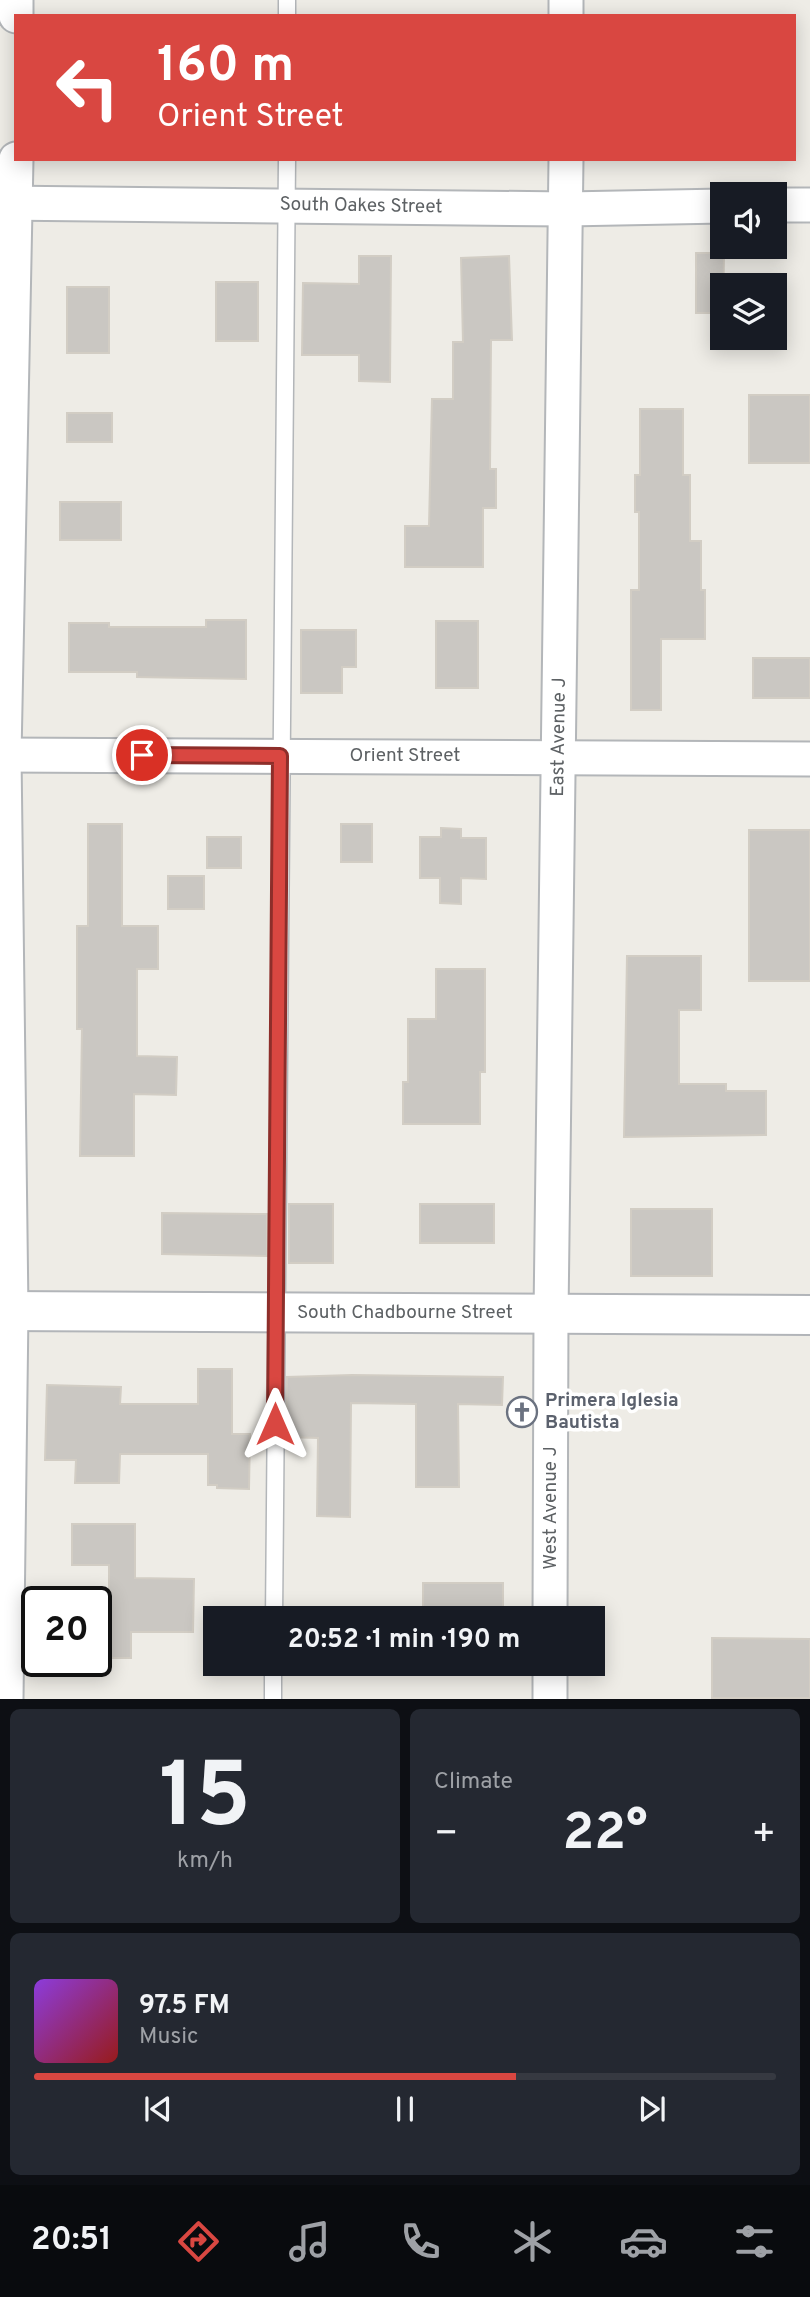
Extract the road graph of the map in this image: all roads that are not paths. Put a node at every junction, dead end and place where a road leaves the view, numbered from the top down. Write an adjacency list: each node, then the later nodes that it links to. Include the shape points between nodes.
1 (16, 161): 4 (street)
2 (287, 161): 7 (lane)
3 (566, 161): 9 (street, East Avenue J)
4 (8, 203): 7 (street, South Oakes Street); 10 (street)
5 (787, 205): 6 (street)
6 (810, 205)
7 (286, 206): 9 (street, South Oakes Street); 11 (lane)
8 (710, 206): 9 (street, South Oakes Street)
9 (567, 209): 12 (street, East Avenue J)
10 (2, 755): 11 (street, Orient Street); 14 (street)
11 (280, 756): 12 (street, Orient Street); 15 (lane)
12 (559, 757): 13 (street, Orient Street); 16 (street, East Avenue J)
13 (810, 759)
14 (6, 1311): 15 (main road, South Chadbourne Street); 22 (street)
15 (276, 1312): 16 (main road, South Chadbourne Street); 18 (lane)
16 (551, 1314): 17 (main road, South Chadbourne Street); 19 (street, West Avenue J)
17 (810, 1315)
18 (274, 1606)
19 (551, 1606)
20 (273, 1676): 23 (lane)
21 (550, 1676): 24 (street)
22 (6, 1699)
23 (273, 1699)
24 (550, 1699)

